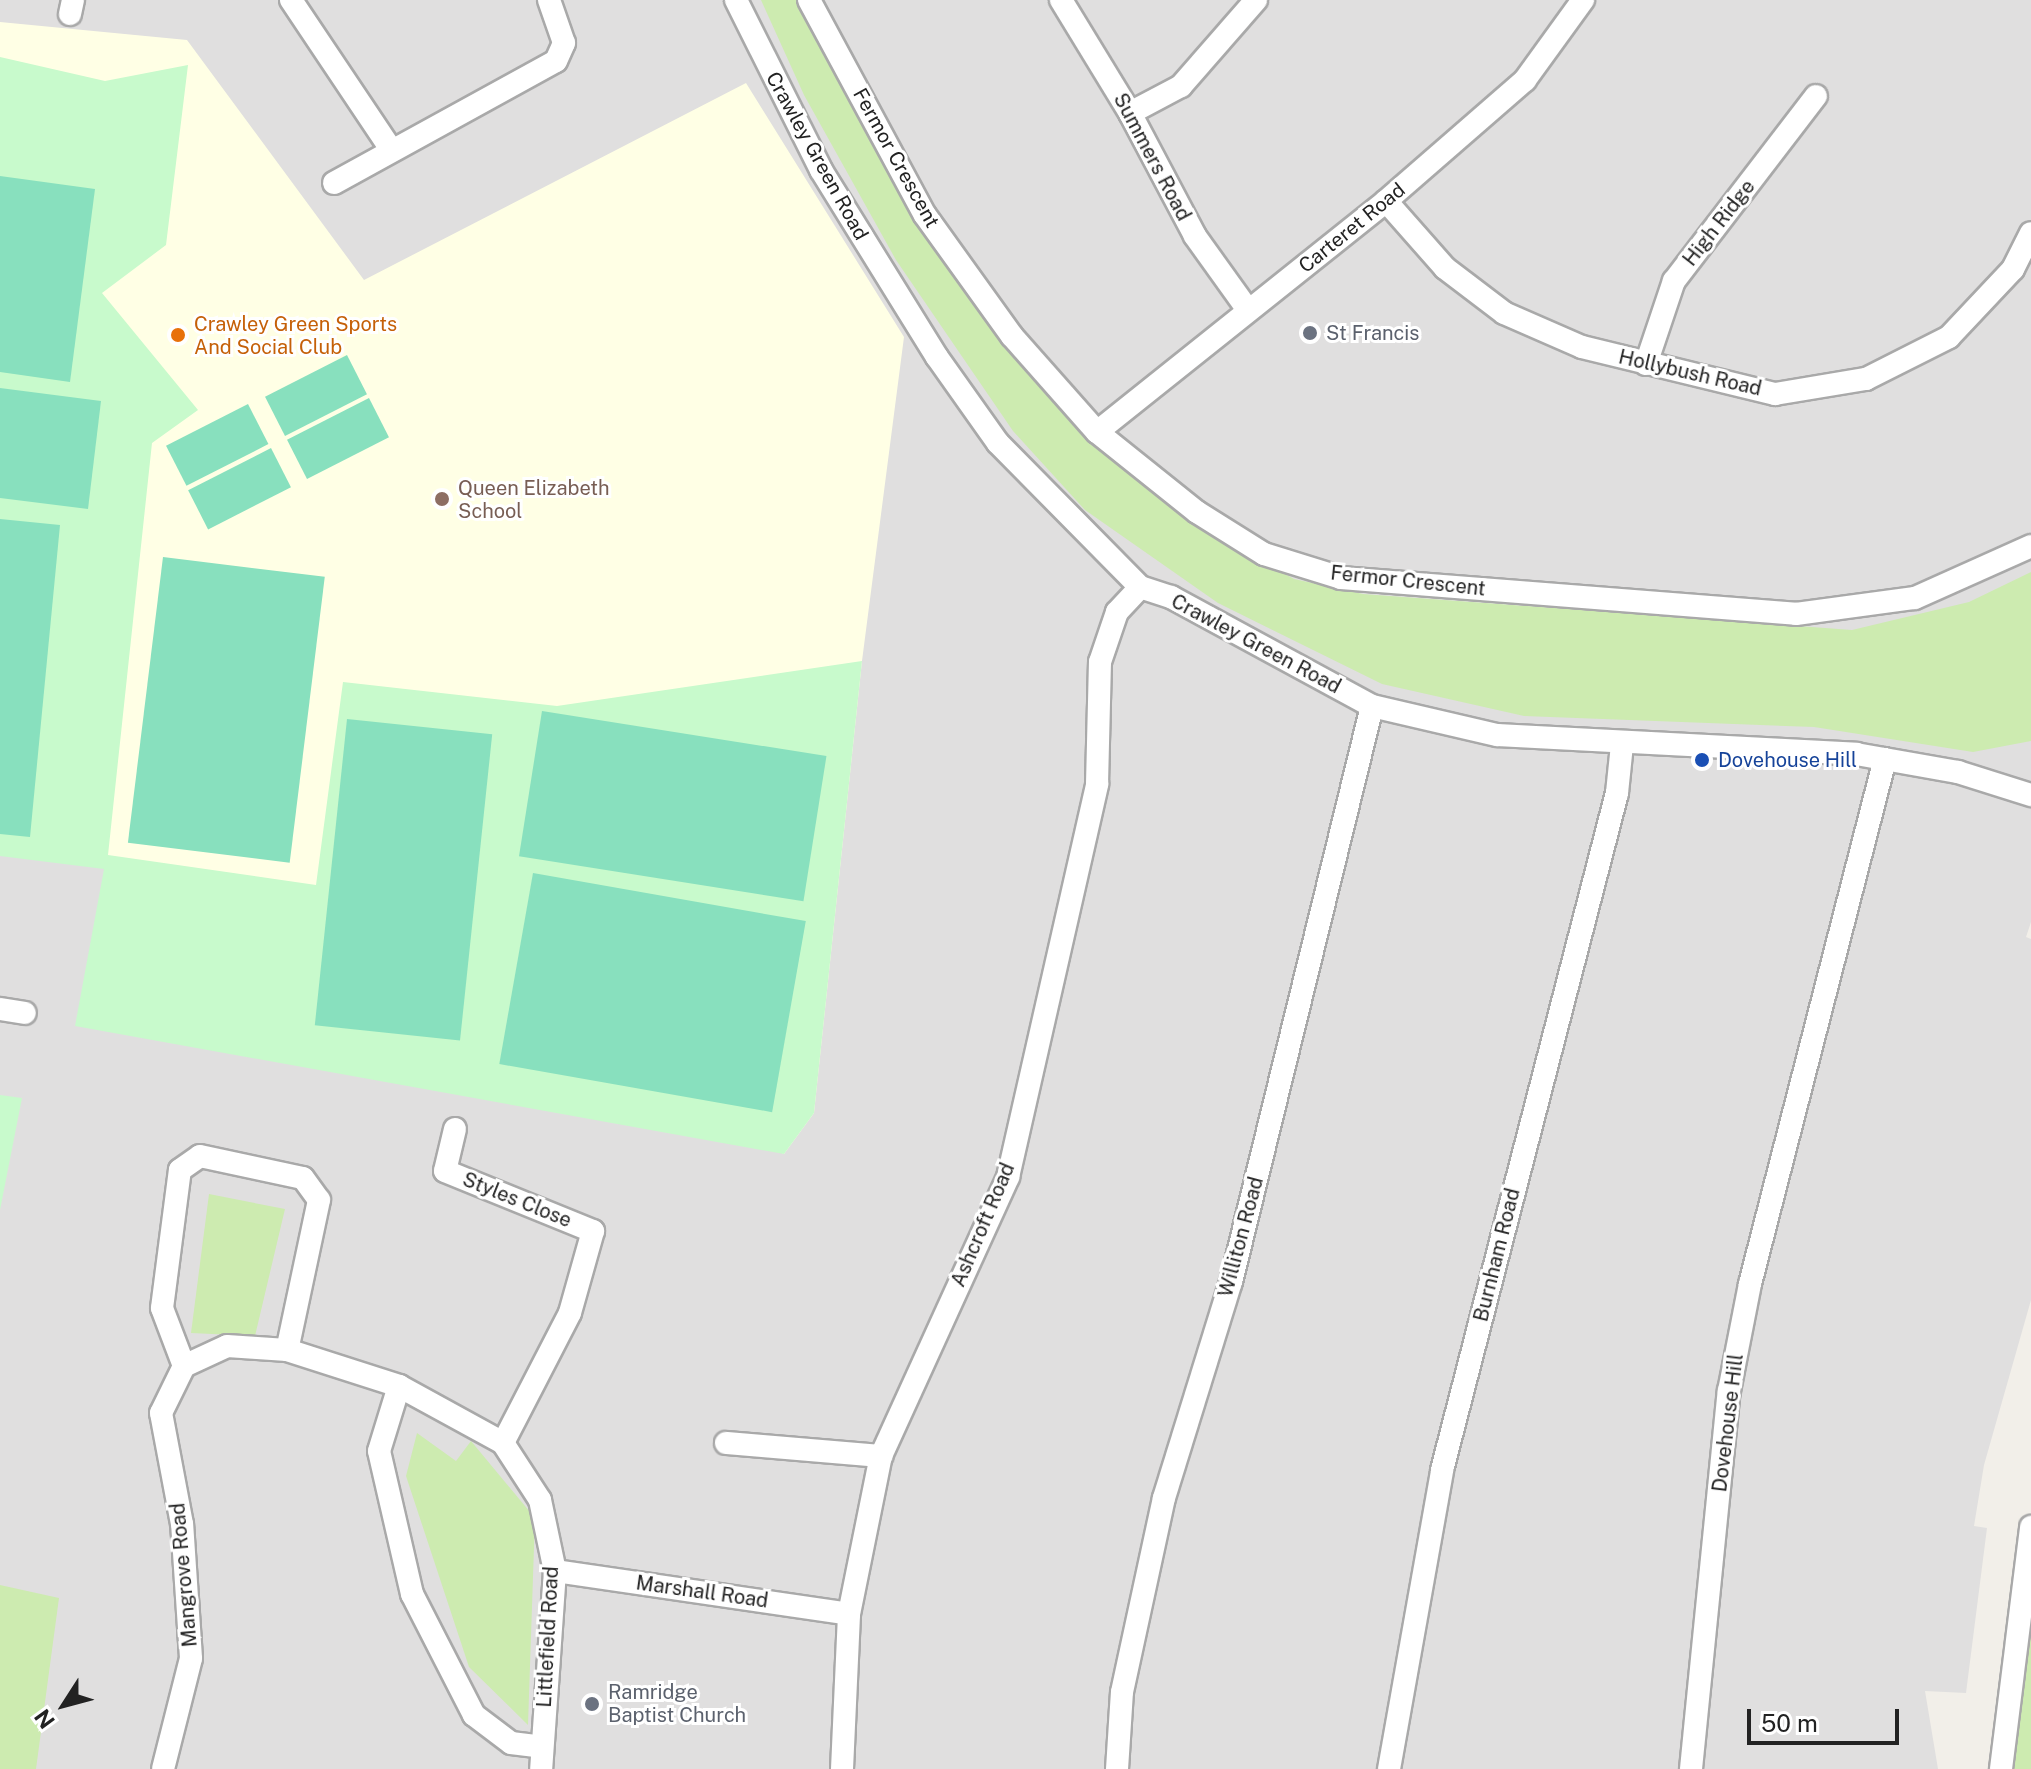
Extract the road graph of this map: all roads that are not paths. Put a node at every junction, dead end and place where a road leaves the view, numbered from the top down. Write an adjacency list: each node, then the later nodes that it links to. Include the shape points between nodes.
1 (291, 0): 10 (street)
2 (549, 0): 10 (street, via 564,43 556,61 505,94)
3 (736, 0): 18 (street, Crawley Green Road, via 821,170 937,357 998,443)
4 (809, 0): 16 (street, Fermor Crescent, via 925,215 1012,336)
5 (1061, 0): 9 (street, Summers Road)
6 (1256, 0): 9 (street, via 1181,86)
7 (1583, 0): 12 (street, Carteret Road, via 1525,80)
8 (1816, 96): 15 (street, High Ridge, via 1674,281)
9 (1130, 113): 14 (street, Summers Road, via 1195,236)
10 (390, 148): 11 (street)
11 (334, 183)
12 (1386, 201): 14 (street, Carteret Road); 15 (street, Hollybush Road, via 1445,268 1504,313 1582,347)
13 (2031, 233): 15 (street, Hollybush Road, via 2013,269 1949,337 1866,379 1775,394)
14 (1248, 310): 16 (street, Carteret Road)
15 (1646, 364)
16 (1097, 432): 17 (street, Fermor Crescent, via 1184,503 1264,554 1341,578 1796,614 1915,598)
17 (2031, 546)
18 (1140, 587): 19 (street, Crawley Green Road, via 1171,597); 31 (street, Ashcroft Road, via 1117,612 1100,662 1097,784 1008,1177)
19 (1372, 706): 20 (street, Crawley Green Road, via 1497,735); 38 (street, Williton Road, via 1231,1282 1164,1498 1122,1692)
20 (1622, 745): 21 (street, Crawley Green Road); 39 (street, Burnham Road, via 1617,793 1442,1470)
21 (1885, 759): 22 (street, Crawley Green Road, via 1958,772); 40 (street, Dovehouse Hill, via 1750,1284 1729,1391)
22 (2031, 795)
23 (0, 1009): 24 (street)
24 (25, 1013)
25 (455, 1129): 29 (street, Styles Close, via 445,1171 593,1231 570,1313)
26 (287, 1350): 27 (street, via 227,1346); 27 (street, via 319,1200 303,1178 200,1156 180,1170 162,1308); 28 (street)
27 (184, 1366): 36 (street, Mangrove Road, via 161,1413 182,1524 191,1658)
28 (399, 1386): 29 (street, Littlefield Road); 35 (street, via 379,1451 412,1594 474,1715)
29 (503, 1443): 33 (street, Littlefield Road, via 540,1500)
30 (726, 1443): 31 (street)
31 (881, 1456): 34 (street, Ashcroft Road)
32 (2031, 1527): 41 (street)
33 (555, 1571): 34 (street, Marshall Road); 35 (street, Littlefield Road)
34 (849, 1614): 37 (street, Ashcroft Road)
35 (542, 1758)
36 (163, 1769)
37 (842, 1769)
38 (1117, 1769)
39 (1389, 1769)
40 (1691, 1769)
41 (2001, 1769)

